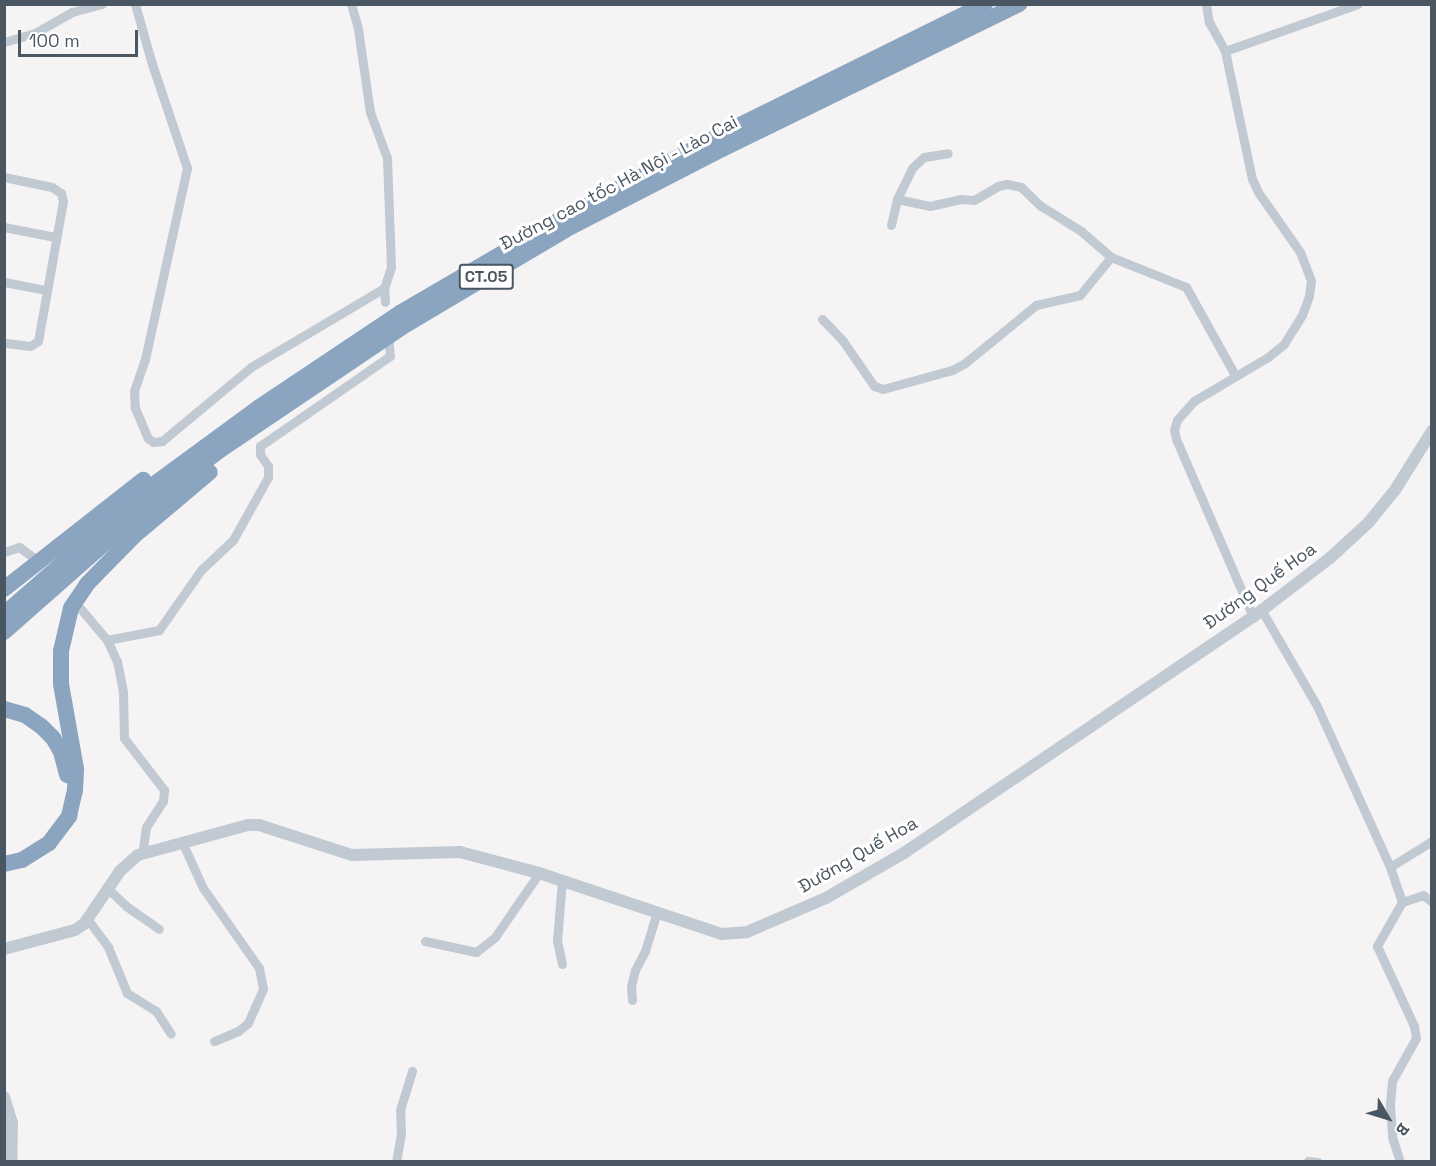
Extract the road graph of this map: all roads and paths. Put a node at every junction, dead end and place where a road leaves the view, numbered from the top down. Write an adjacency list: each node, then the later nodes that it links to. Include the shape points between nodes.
1 (102, 4): 8 (street, via 72,12 35,33)
2 (135, 4): 18 (street, via 187,168 145,359 134,391 135,408 148,438 162,441 251,367)
3 (351, 4): 18 (street, via 370,112 387,158 391,267)
4 (985, 4): 26 (highway, Đường cao tốc Hà Nội - Lào Cai / CT.05, via 559,220 361,338)
5 (1019, 4): 24 (highway, Đường cao tốc Hà Nội - Lào Cai / CT.05, via 722,148 566,230 407,324)
6 (1206, 4): 9 (street, via 1209,22)
7 (1358, 4): 9 (street)
8 (4, 42)
9 (1225, 51): 25 (street, via 1252,179 1300,252 1311,281 1302,315 1284,344)
10 (948, 153): 12 (street, via 933,153 917,162)
11 (4, 177): 15 (street, via 49,186 61,193 63,201)
12 (897, 199): 13 (street); 16 (street, via 930,206 974,200 998,186 1015,185)
13 (891, 225)
14 (4, 227): 15 (street)
15 (55, 237): 19 (street)
16 (1111, 257): 21 (street, via 1080,295 1036,305 965,363 883,389 874,386 843,341); 25 (street, via 1186,287)
17 (4, 282): 19 (street)
18 (384, 288): 20 (street)
19 (46, 290): 23 (street, via 38,341 30,346)
20 (385, 302)
21 (822, 319)
22 (388, 337): 37 (street, via 390,356 260,446 268,477 233,540 201,570 159,630)
23 (4, 343)
24 (341, 368): 36 (highway, Đường cao tốc Hà Nội - Lào Cai / CT.05, via 157,497); 43 (highway, via 280,421 171,502 82,591 67,619 61,651 61,684 76,769 69,816 49,843 32,855)
25 (1235, 375): 35 (street, via 1194,401 1177,420 1174,430)
26 (258, 408): 30 (highway, via 167,461); 34 (highway, Đường cao tốc Hà Nội - Lào Cai / CT.05, via 149,488)
27 (1431, 432): 35 (street, Đường Quế Hoa, via 1395,490 1369,522)
28 (4, 552): 29 (street, via 19,547)
29 (33, 556)
30 (4, 589)
31 (63, 589): 32 (street)
32 (72, 598)
33 (80, 608): 37 (street)
34 (4, 614)
35 (1258, 614): 44 (street, via 1317,706); 50 (street, Đường Quế Hoa, via 904,853 826,898 733,935)
36 (4, 632)
37 (107, 639): 41 (street, via 121,676 124,738 164,790 163,801 146,827)
38 (4, 709): 42 (highway, via 25,715 41,726 53,738 67,770 61,813 47,832 27,848)
39 (182, 842): 41 (street, Đường Quế Hoa); 45 (street, Đường Quế Hoa, via 236,826 259,825 352,855 460,852); 58 (street, via 203,888 259,968 263,989 248,1023)
40 (1431, 842): 44 (street)
41 (142, 854): 47 (street, Đường Quế Hoa, via 128,862)
42 (4, 855)
43 (4, 864)
44 (1390, 867): 48 (street)
45 (539, 873): 46 (street, Đường Quế Hoa); 53 (street, via 495,937 476,952)
46 (562, 880): 50 (street, Đường Quế Hoa); 55 (street, via 557,941)
47 (108, 889): 51 (street, Đường Quế Hoa); 52 (street)
48 (1402, 902): 49 (street, via 1423,895); 65 (street, via 1377,946 1416,1038 1392,1081 1392,1137)
49 (1431, 902)
50 (657, 914): 56 (street, via 634,970)
51 (88, 920): 54 (street, Đường Quế Hoa, via 75,930); 57 (street, via 108,947 127,993 156,1011)
52 (159, 929)
53 (425, 941)
54 (4, 950)
55 (562, 964)
56 (632, 999)
57 (171, 1034)
58 (214, 1041)
59 (412, 1071): 62 (street, via 400,1110)
60 (4, 1097): 61 (street, via 12,1123)
61 (11, 1161)
62 (396, 1161)
63 (1308, 1161): 64 (street)
64 (1318, 1161)
65 (1400, 1161)

